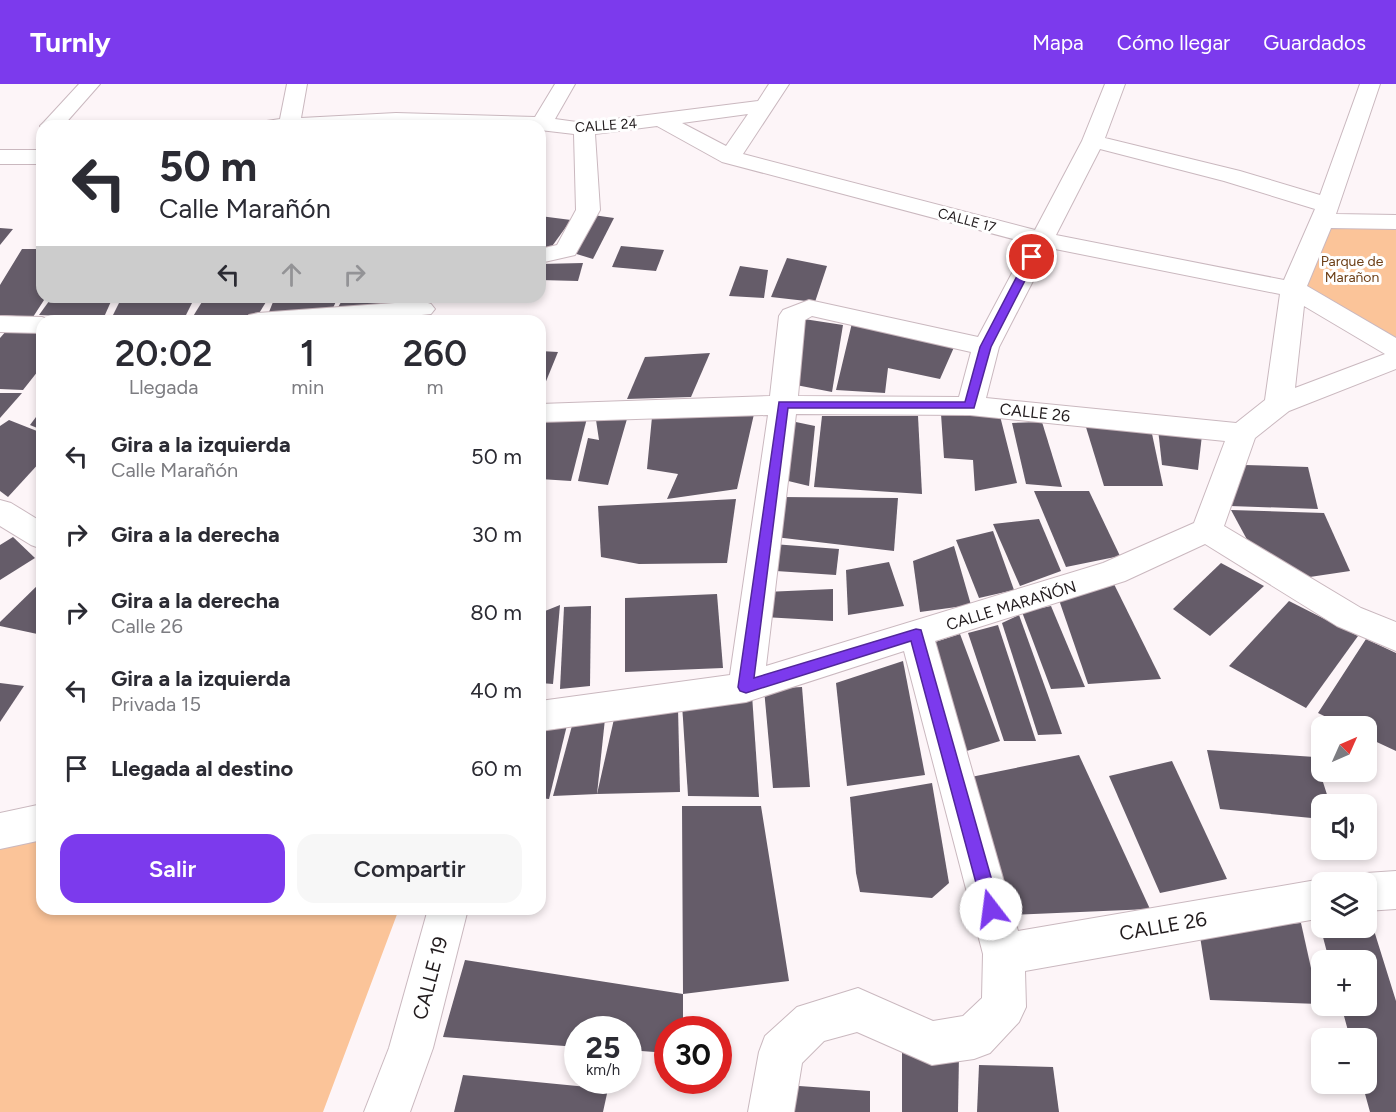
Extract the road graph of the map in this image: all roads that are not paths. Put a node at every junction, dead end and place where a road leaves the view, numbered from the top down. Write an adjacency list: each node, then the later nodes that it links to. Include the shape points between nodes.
1 (90, 84): 8 (street)
2 (297, 84): 9 (street)
3 (565, 84): 12 (street)
4 (779, 84): 7 (street)
5 (1115, 84): 17 (street)
6 (1370, 84): 20 (street)
7 (764, 106): 13 (street, CALLE 24); 19 (street)
8 (57, 120)
9 (291, 120)
10 (375, 120): 11 (street, CALLE 24)
11 (425, 120)
12 (544, 120)
13 (662, 120): 15 (street, CALLE 24); 19 (street, CALLE 17)
14 (546, 124): 15 (street, CALLE 24)
15 (584, 129): 23 (street, via 588,210 566,250)
16 (36, 141): 18 (street)
17 (1093, 141): 20 (street, via 1232,176); 22 (street)
18 (21, 157)
19 (730, 157): 22 (street, CALLE 17)
20 (1325, 213): 21 (street); 24 (street)
21 (1396, 222)
22 (1041, 239): 24 (street, CALLE 17); 29 (street)
23 (546, 255)
24 (1293, 289): 30 (street, CALLE 17); 32 (street)
25 (423, 309): 26 (street)
26 (340, 315)
27 (0, 324): 28 (street)
28 (36, 325)
29 (986, 347): 33 (street, via 808,308 792,316); 34 (street)
30 (1396, 349)
31 (1396, 359): 32 (street)
32 (1279, 404): 36 (street)
33 (783, 405): 34 (street, CALLE 26); 35 (street, CALLE 26); 42 (street)
34 (970, 406): 36 (street, CALLE 26)
35 (546, 413)
36 (1242, 433): 39 (street)
37 (0, 511): 38 (street)
38 (36, 530)
39 (1207, 530): 40 (street, CALLE MARAÑÓN, via 1114,572); 41 (street, via 1349,617)
40 (916, 634): 42 (street, CALLE MARAÑÓN); 50 (street)
41 (1396, 637)
42 (746, 687): 43 (street, CALLE MARAÑÓN)
43 (546, 715)
44 (36, 823): 45 (street)
45 (0, 831)
46 (1396, 890): 47 (street)
47 (1377, 891)
48 (1311, 900): 50 (street, CALLE 26)
49 (446, 915): 51 (street, CALLE 19)
50 (1004, 954): 54 (street, via 1004,1007 974,1037 932,1043 858,1010 812,1022 781,1052)
51 (411, 1048): 52 (street, CALLE 19); 53 (street, CALLE 19)
52 (387, 1112)
53 (408, 1112)
54 (771, 1112)

